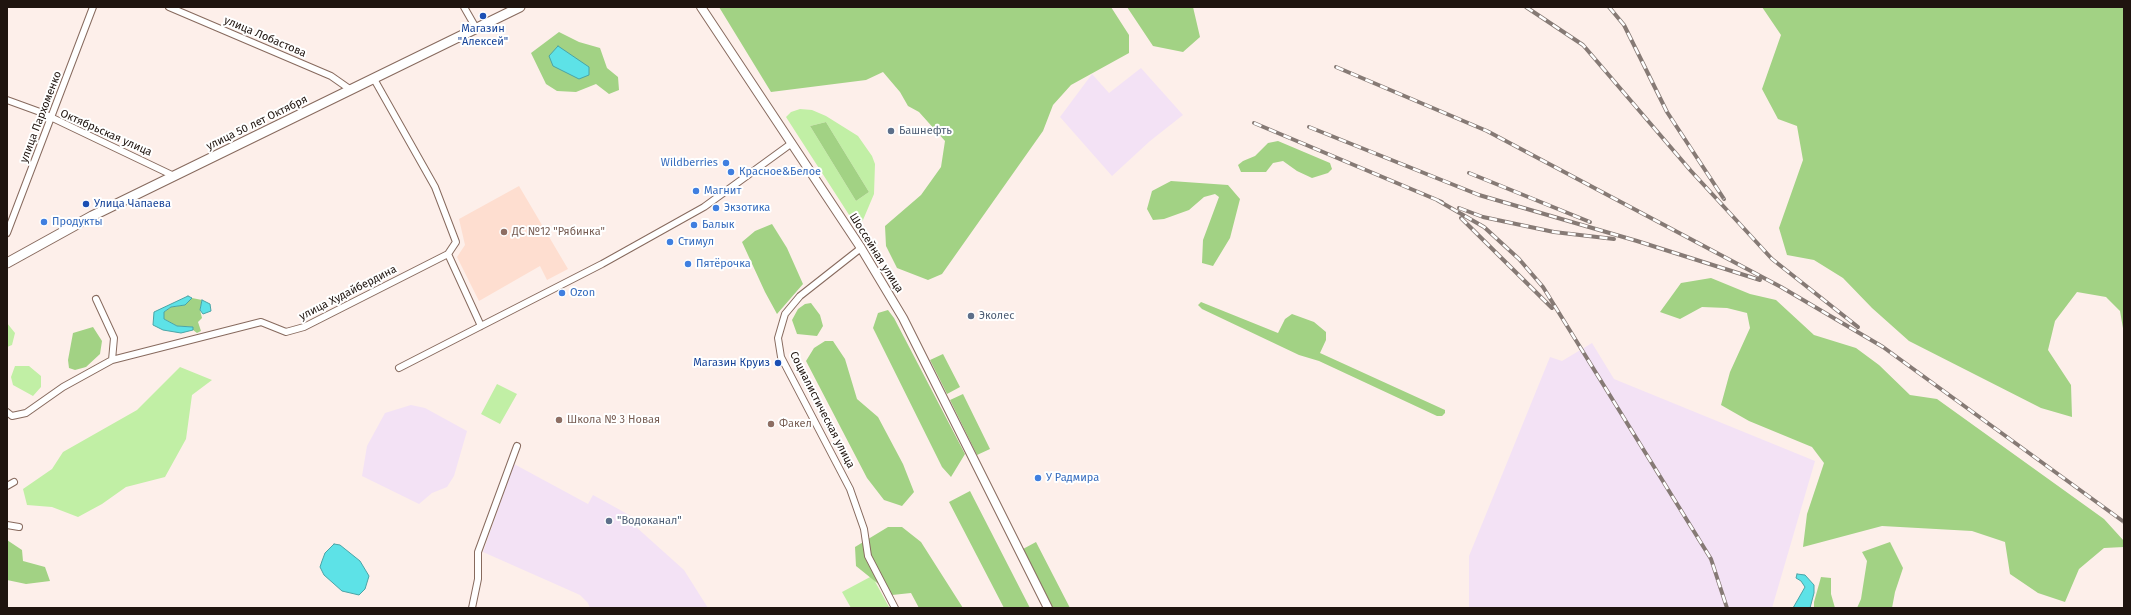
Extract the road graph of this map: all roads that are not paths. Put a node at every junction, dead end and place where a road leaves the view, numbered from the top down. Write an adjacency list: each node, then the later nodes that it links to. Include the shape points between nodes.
1 (93, 7): 10 (street, улица Пархоменко)
2 (169, 7): 8 (street, улица Лобастова, via 331,76)
3 (464, 7): 6 (street)
4 (520, 7): 6 (main road, улица 50 лет Октября)
5 (701, 7): 11 (street, Шоссейная улица)
6 (476, 28): 7 (main road, улица 50 лет Октября)
7 (374, 79): 8 (main road, улица 50 лет Октября); 15 (street, via 435,187 456,242)
8 (351, 90): 12 (main road, улица 50 лет Октября)
9 (7, 100): 10 (street, Октябрьская улица, via 40,112)
10 (51, 119): 12 (street, Октябрьская улица); 13 (street, улица Пархоменко)
11 (792, 143): 14 (street, Шоссейная улица); 18 (street, via 704,207 602,264)
12 (174, 176): 16 (main road, улица 50 лет Октября, via 73,226)
13 (7, 233)
14 (861, 248): 28 (street, Социалистическая улица, via 800,296 785,314 778,338 781,357 850,489 864,529 868,556); 29 (street, Шоссейная улица, via 903,318)
15 (448, 254): 18 (street); 19 (street, улица Худайбердина, via 304,327 286,332 261,322)
16 (7, 263)
17 (96, 299): 19 (street, via 114,338)
18 (481, 326): 20 (street)
19 (112, 360): 21 (street, улица Худайбердина, via 63,387 26,413 12,416)
20 (399, 368)
21 (7, 412)
22 (517, 446): 27 (street, via 478,552 478,579)
23 (14, 482): 24 (street)
24 (7, 486)
25 (7, 525): 26 (street)
26 (19, 527)
27 (472, 608)
28 (895, 608)
29 (1048, 608)

